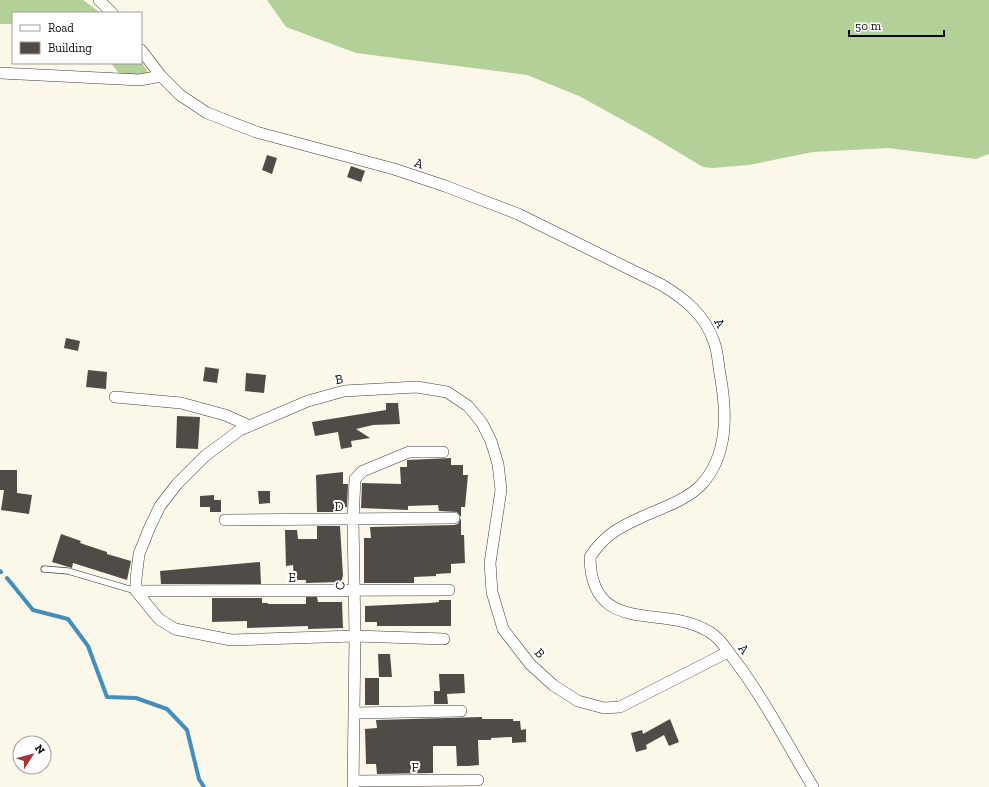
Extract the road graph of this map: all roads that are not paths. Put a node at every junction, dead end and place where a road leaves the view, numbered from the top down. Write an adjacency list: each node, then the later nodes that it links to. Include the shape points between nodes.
1 (99, 0): 2 (street)
2 (111, 12)
3 (142, 51): 5 (street, A)
4 (0, 73): 5 (street, via 140,80)
5 (161, 76): 18 (street, A, via 180,95 207,113 234,125 394,169 518,214 631,268 683,298 701,316 714,342 721,381 724,440 714,466 700,486 684,497 615,530 598,545 590,557 590,568 594,586 604,602 622,612 695,624 712,633)
6 (115, 397): 7 (street, via 181,403 225,414)
7 (250, 426): 14 (street, B, via 240,430 205,456 177,484 160,506 139,554); 18 (street, B, via 308,401 344,391 418,386 447,392 468,406 482,423 491,441 498,464 501,490 490,563 492,592 503,629 530,664 553,685 578,701 604,708 620,707)
8 (444, 452): 11 (street, C, via 409,452 363,472 355,479)
9 (454, 518): 11 (street, D)
10 (225, 520): 11 (street, D)
11 (353, 520): 15 (street, C)
12 (44, 569): 14 (lane, via 68,571)
13 (448, 590): 15 (street, E)
14 (136, 591): 15 (street, E); 16 (street, via 159,619 175,629 231,640)
15 (354, 592): 16 (street, C)
16 (354, 636): 17 (street); 20 (street, C)
17 (444, 638)
18 (728, 652): 23 (street, A, via 751,681)
19 (461, 710): 20 (street)
20 (354, 713): 22 (street, C)
21 (478, 780): 22 (street, F)
22 (353, 784)
23 (813, 787)

